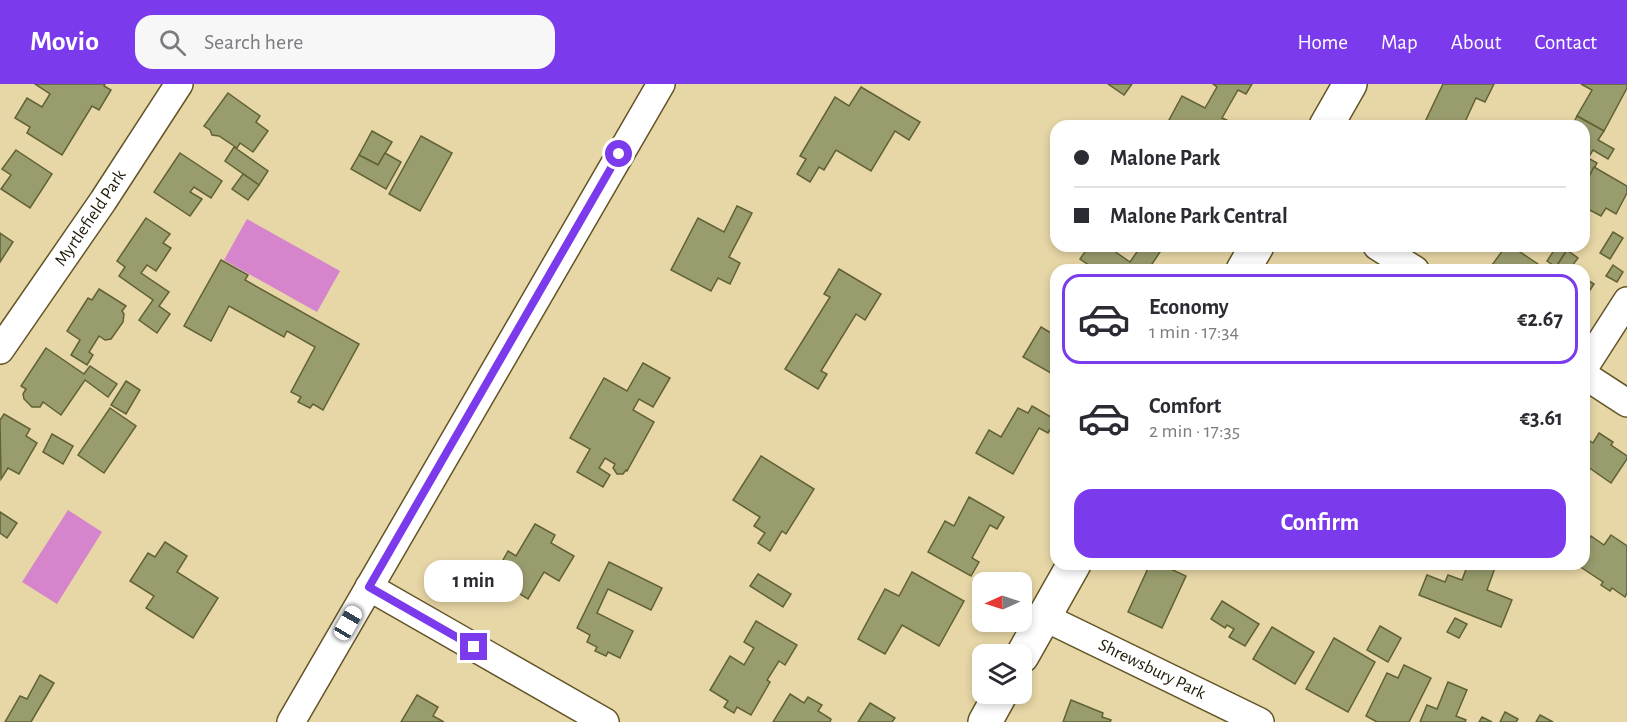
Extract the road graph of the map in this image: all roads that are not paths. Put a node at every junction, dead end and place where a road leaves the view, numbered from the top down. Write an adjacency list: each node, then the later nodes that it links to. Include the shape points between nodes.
1 (179, 84): 8 (street, Myrtlefield Park, via 104,201)
2 (661, 84): 13 (street)
3 (1350, 84): 4 (highway)
4 (1329, 120)
5 (1386, 252): 6 (street)
6 (1406, 264)
7 (1627, 301): 9 (street)
8 (0, 350)
9 (1590, 359)
10 (1590, 379): 11 (street)
11 (1627, 403)
12 (1071, 570): 14 (highway)
13 (369, 587): 17 (street); 18 (street)
14 (1044, 617): 15 (highway); 20 (street, Shrewsbury Park)
15 (1029, 644)
16 (995, 704): 19 (highway)
17 (291, 722)
18 (605, 722)
19 (985, 722)
20 (1260, 722)

